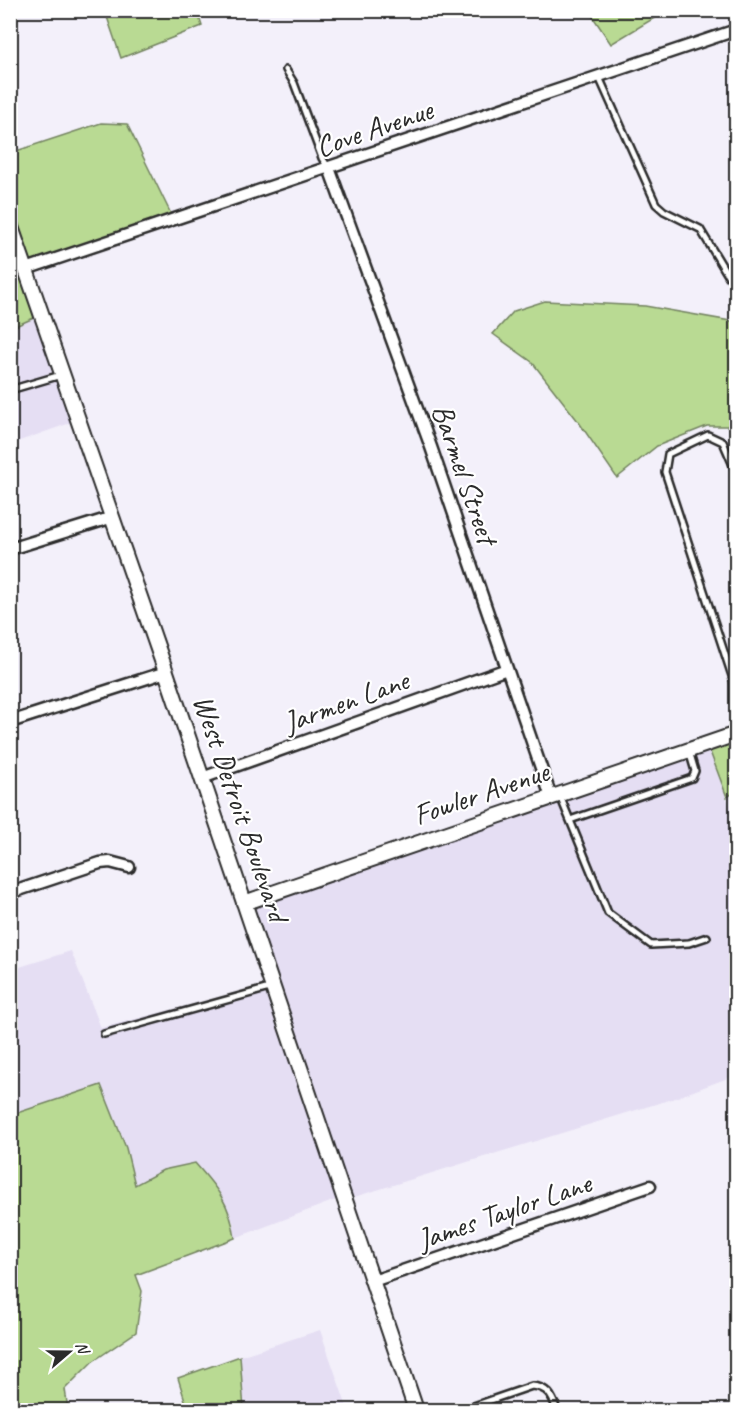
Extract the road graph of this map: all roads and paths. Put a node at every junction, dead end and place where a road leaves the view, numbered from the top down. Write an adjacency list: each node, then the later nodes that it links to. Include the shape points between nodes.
1 (736, 30): 3 (street, Cove Avenue)
2 (286, 70): 4 (lane)
3 (599, 77): 4 (street, Cove Avenue); 7 (lane, via 657,204 700,229)
4 (329, 168): 6 (street, Cove Avenue); 13 (street, Barmel Street)
5 (10, 224): 6 (street, West Detroit Boulevard)
6 (26, 269): 8 (street, West Detroit Boulevard)
7 (729, 277)
8 (63, 375): 9 (lane); 11 (street, West Detroit Boulevard)
9 (10, 390)
10 (736, 472): 15 (lane, via 723,442 708,435 668,454 665,472)
11 (113, 517): 12 (street); 14 (street, West Detroit Boulevard)
12 (10, 549)
13 (507, 669): 19 (street, Jarmen Lane); 20 (street, Barmel Street)
14 (166, 672): 16 (street); 19 (street, West Detroit Boulevard)
15 (736, 688)
16 (10, 722)
17 (736, 734): 18 (street, Fowler Avenue)
18 (689, 750): 20 (street, Fowler Avenue); 21 (lane, via 695,771 692,778)
19 (202, 778): 24 (street, West Detroit Boulevard)
20 (555, 796): 21 (lane); 24 (street, Fowler Avenue)
21 (570, 820): 25 (lane, via 608,913 624,927 651,945 689,943)
22 (129, 867): 23 (street, via 100,863)
23 (10, 893)
24 (244, 903): 26 (street, West Detroit Boulevard)
25 (707, 937)
26 (273, 987): 27 (lane); 29 (street, West Detroit Boulevard)
27 (104, 1034)
28 (650, 1186): 29 (street, James Taylor Lane)
29 (373, 1281): 30 (street, West Detroit Boulevard)
30 (417, 1410)
31 (462, 1410): 32 (lane, via 541,1386 549,1391)
32 (557, 1410)

